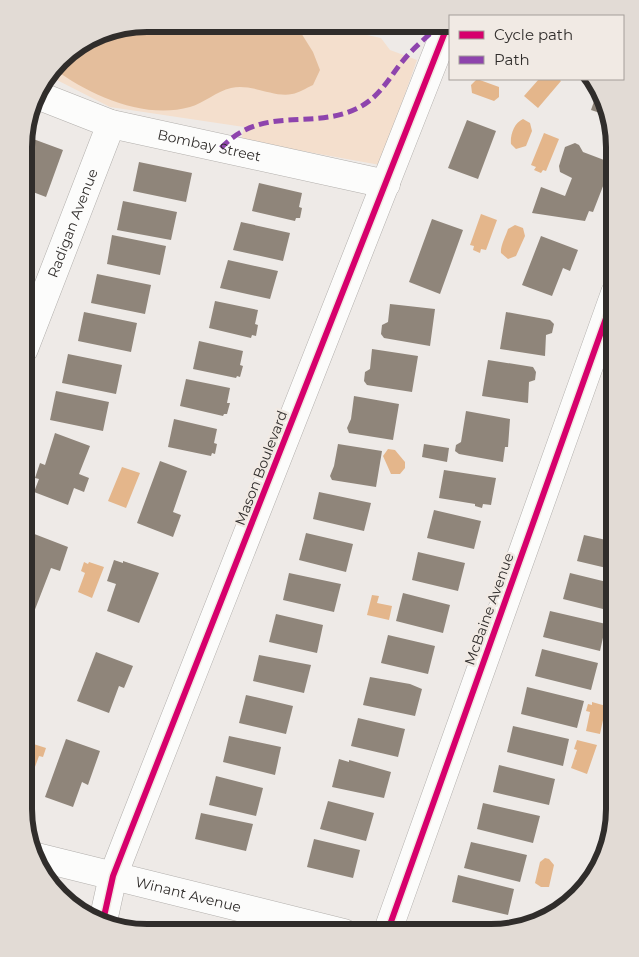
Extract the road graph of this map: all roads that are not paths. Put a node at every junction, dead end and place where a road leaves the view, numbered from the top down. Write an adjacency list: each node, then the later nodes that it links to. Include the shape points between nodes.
1 (445, 32): 4 (street, Mason Boulevard)
2 (44, 98): 3 (street, Bombay Street)
3 (111, 124): 4 (street, Bombay Street); 6 (street, Radigan Avenue)
4 (386, 184): 8 (street, Mason Boulevard)
5 (606, 318): 11 (street, McBaine Avenue)
6 (32, 328)
7 (43, 859): 8 (street, Winant Avenue)
8 (113, 876): 9 (street, Mason Boulevard); 10 (street, Winant Avenue)
9 (105, 917)
10 (308, 924)
11 (390, 924)

